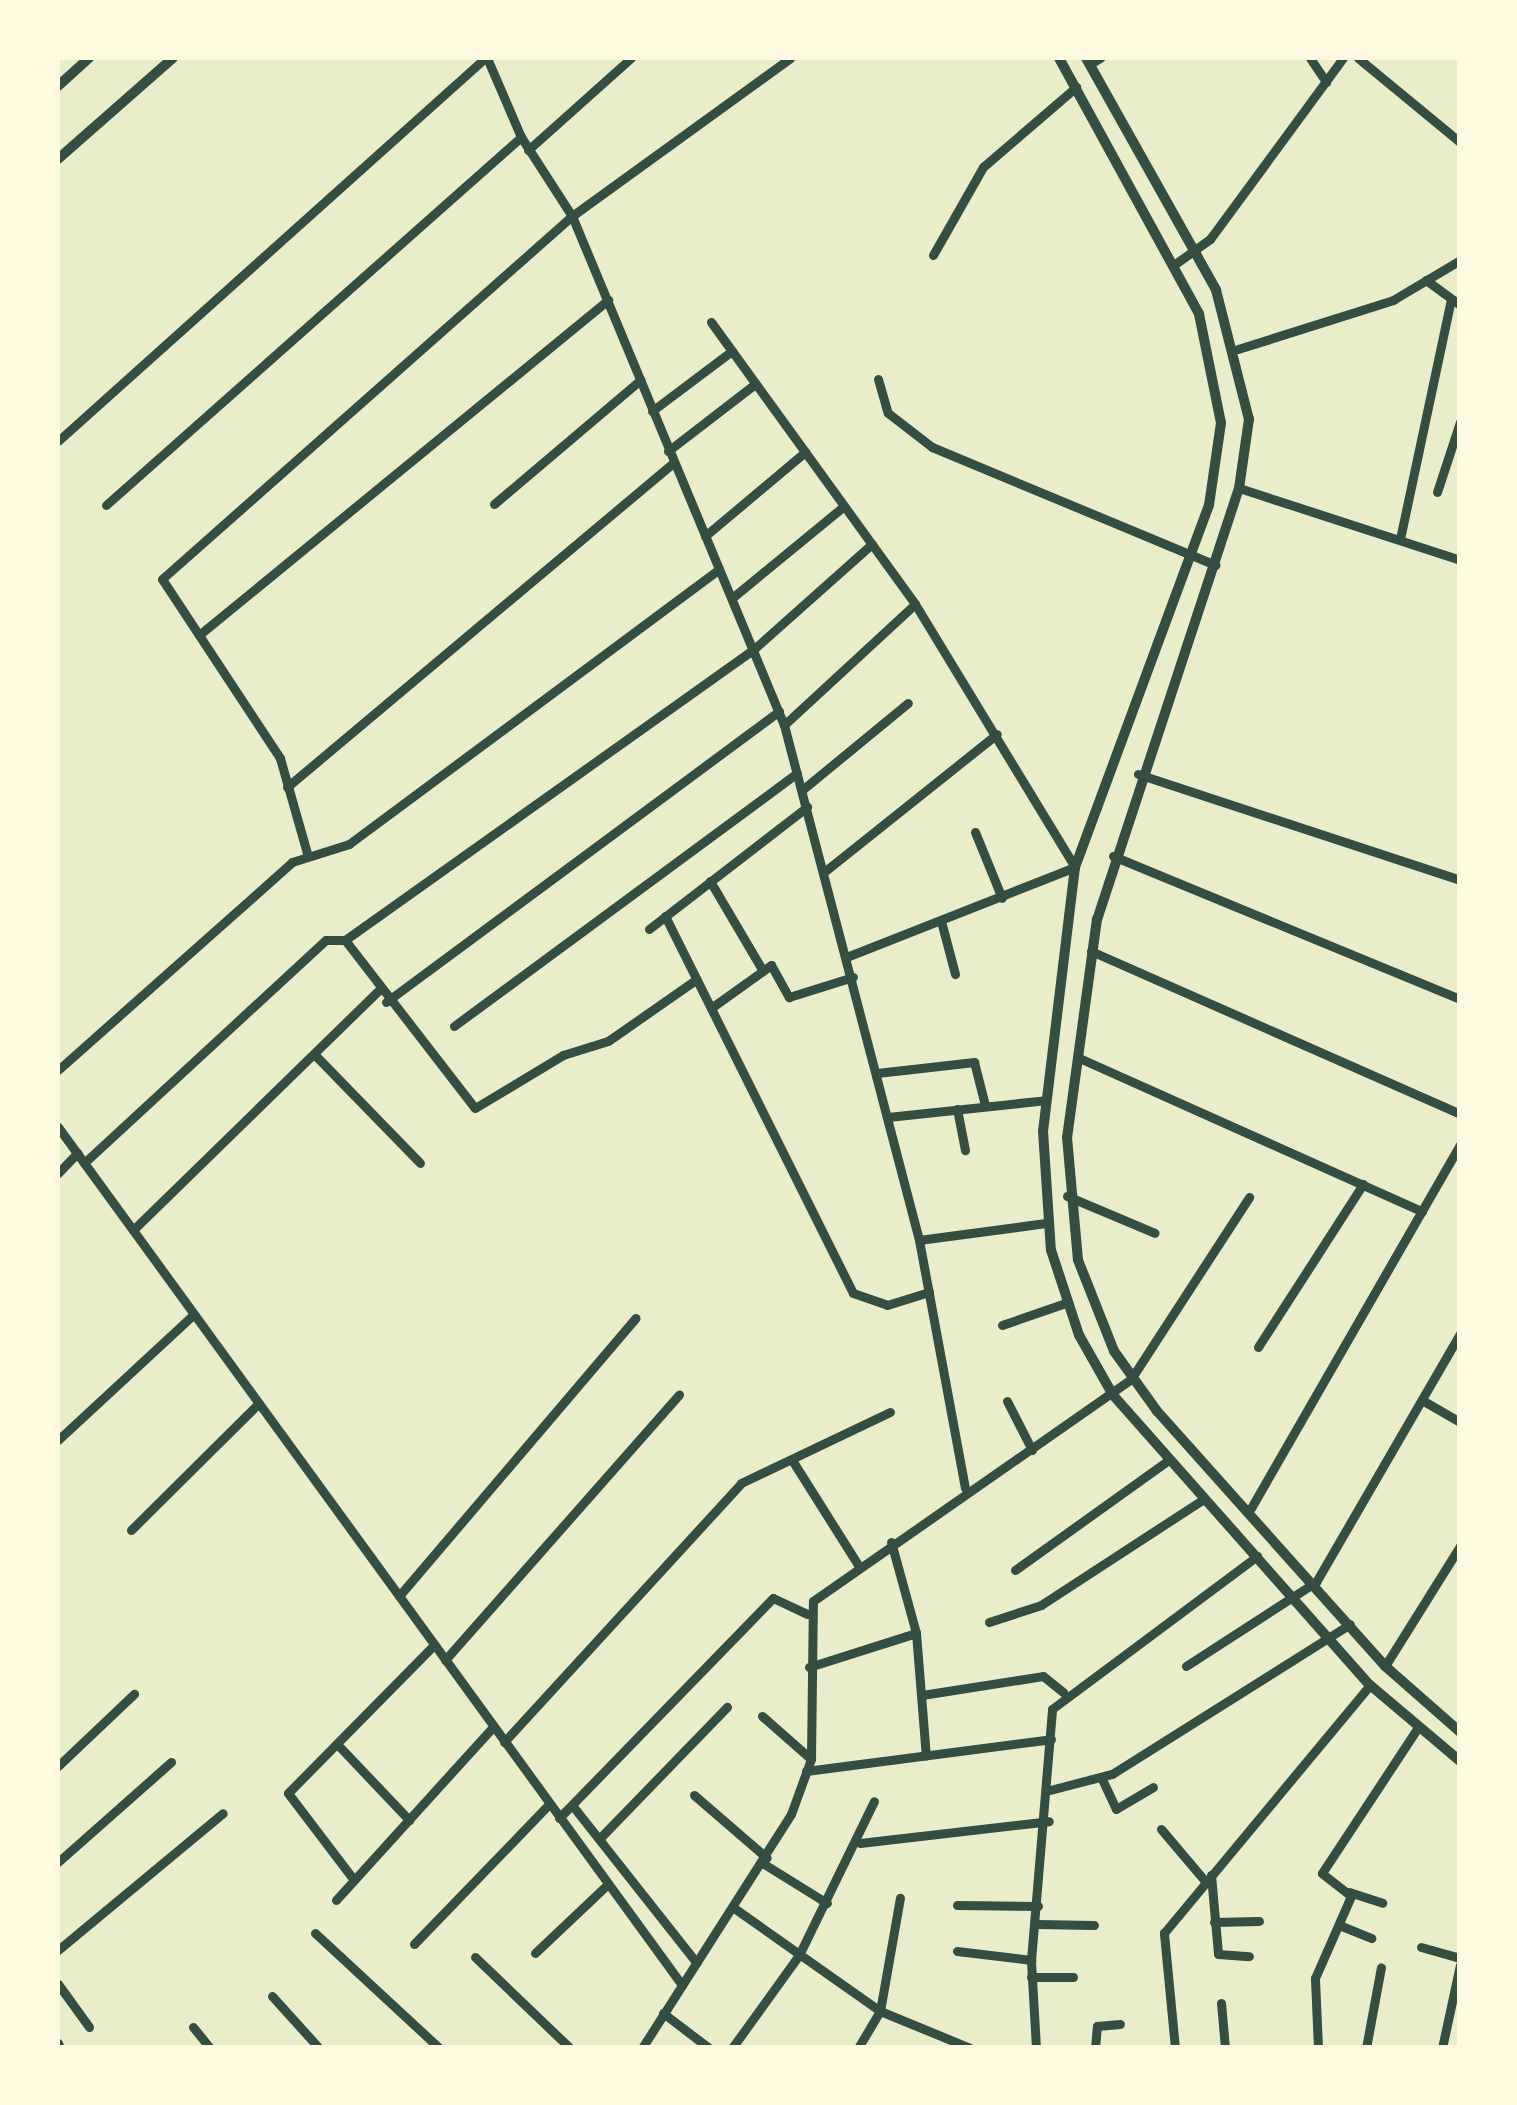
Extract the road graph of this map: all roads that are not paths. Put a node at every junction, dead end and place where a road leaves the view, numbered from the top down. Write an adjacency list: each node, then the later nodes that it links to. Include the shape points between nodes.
1 (89, 58): 12 (street)
2 (173, 58): 17 (street)
3 (486, 58): 14 (street); 34 (street)
4 (631, 58): 16 (street)
5 (790, 58): 18 (street)
6 (1059, 58): 13 (street)
7 (1310, 58): 11 (street)
8 (1343, 58): 11 (street)
9 (1358, 58): 15 (street)
10 (1092, 60): 19 (street)
11 (1326, 82): 19 (street)
12 (58, 86)
13 (1076, 87): 20 (street, via 982,167); 22 (street)
14 (521, 137): 16 (street); 41 (street)
15 (1460, 142)
16 (528, 150): 18 (street)
17 (58, 159)
18 (572, 216): 24 (street); 52 (street, via 162,579)
19 (1196, 253): 22 (street); 27 (street)
20 (933, 255)
21 (1460, 260): 23 (street)
22 (1175, 264): 46 (street, via 1209,340 1221,423 1210,505)
23 (1426, 280): 25 (street); 27 (street, via 1356,314)
24 (608, 300): 30 (street); 52 (street)
25 (1455, 302): 44 (street)
26 (711, 322): 28 (street)
27 (1238, 349): 38 (street, via 1250,418)
28 (732, 352): 31 (street); 32 (street)
29 (878, 379): 46 (street, via 888,413 932,446)
30 (640, 380): 32 (street); 40 (street)
31 (755, 384): 35 (street); 36 (street)
32 (652, 411): 35 (street)
33 (1460, 422): 39 (street)
34 (58, 442)
35 (668, 451): 37 (street)
36 (805, 452): 42 (street); 43 (street)
37 (673, 463): 43 (street); 60 (street)
38 (1239, 488): 44 (street); 48 (street)
39 (1438, 492)
40 (494, 504)
41 (106, 506)
42 (844, 506): 45 (street); 50 (street)
43 (705, 536): 49 (street)
44 (1400, 539): 47 (street)
45 (872, 544): 51 (street); 53 (street)
46 (1189, 554): 48 (street); 66 (street)
47 (1460, 560)
48 (1215, 565): 59 (street)
49 (719, 569): 50 (street); 64 (street, via 349,844)
50 (732, 598): 53 (street)
51 (915, 604): 56 (street); 57 (street)
52 (199, 635): 60 (street, via 280,758)
53 (754, 649): 55 (street); 74 (street)
54 (908, 703): 61 (street)
55 (779, 711): 56 (street); 83 (street)
56 (784, 725): 58 (street)
57 (997, 734): 66 (street); 67 (street)
58 (798, 773): 61 (street); 85 (street)
59 (1138, 774): 65 (street); 68 (street)
60 (287, 787): 64 (street)
61 (802, 790): 62 (street)
62 (806, 807): 67 (street); 69 (street)
63 (975, 832): 70 (street)
64 (308, 853): 88 (street)
65 (1113, 856): 75 (street); 82 (street)
66 (1076, 866): 70 (street); 90 (street)
67 (824, 872): 76 (street)
68 (1460, 880)
69 (710, 881): 71 (street); 77 (street)
70 (1002, 898): 72 (street)
71 (665, 916): 73 (street); 80 (street)
72 (942, 921): 76 (street); 78 (street)
73 (649, 928)
74 (346, 940): 81 (street); 99 (street, via 326,940)
75 (1091, 952): 87 (street); 93 (street)
76 (847, 957): 79 (street)
77 (763, 971): 79 (street, via 776,965 795,998); 84 (street)
78 (955, 974)
79 (853, 977): 89 (street)
80 (696, 979): 83 (street, via 608,1041 562,1055 475,1108); 84 (street)
81 (379, 990): 83 (street); 86 (street)
82 (1460, 999)
83 (386, 1002)
84 (711, 1008): 110 (street, via 853,1293 887,1305)
85 (454, 1026)
86 (314, 1054): 100 (street); 107 (street)
87 (1076, 1057): 102 (street); 103 (street)
88 (58, 1070)
89 (877, 1072): 91 (street, via 974,1062); 94 (street)
90 (1046, 1100): 91 (street); 106 (street)
91 (985, 1105): 92 (street)
92 (956, 1109): 94 (street); 97 (street)
93 (1460, 1114)
94 (888, 1117): 109 (street)
95 (58, 1127): 98 (street)
96 (1460, 1144): 105 (street)
97 (965, 1150)
98 (77, 1153): 99 (street); 101 (street)
99 (84, 1163): 107 (street)
100 (420, 1163)
101 (58, 1173)
102 (1362, 1184): 105 (street); 116 (street)
103 (1067, 1196): 108 (street); 117 (street, via 1087,1292)
104 (1250, 1197): 117 (street)
105 (1422, 1211): 131 (street)
106 (1046, 1223): 109 (street); 111 (street)
107 (133, 1230): 112 (street)
108 (1155, 1233)
109 (920, 1240): 110 (street)
110 (929, 1292): 129 (street)
111 (1066, 1303): 114 (street); 119 (street)
112 (194, 1314): 122 (street); 125 (street)
113 (636, 1318): 139 (street)
114 (1002, 1325)
115 (1460, 1334): 120 (street)
116 (1258, 1347)
117 (1132, 1379): 119 (street); 131 (street)
118 (679, 1395): 147 (street)
119 (1113, 1396): 126 (street); 128 (street)
120 (1422, 1400): 124 (street); 138 (street)
121 (1006, 1401): 126 (street)
122 (259, 1402): 132 (street); 139 (street)
123 (890, 1412): 127 (street)
124 (1460, 1422)
125 (58, 1440)
126 (1032, 1450): 129 (street)
127 (792, 1460): 136 (street); 161 (street, via 741,1483)
128 (1167, 1461): 130 (street); 137 (street)
129 (966, 1488): 133 (street)
130 (1202, 1500): 135 (street); 142 (street, via 1041,1605)
131 (1251, 1508): 138 (street)
132 (131, 1530)
133 (891, 1542): 136 (street); 144 (street)
134 (1460, 1546): 149 (street)
135 (1257, 1556): 140 (street); 152 (street)
136 (858, 1565): 141 (street)
137 (1015, 1570)
138 (1316, 1582): 140 (street); 143 (street)
139 (398, 1596): 146 (street)
140 (1292, 1597): 145 (street); 148 (street)
141 (807, 1614): 150 (street); 175 (street, via 773,1598)
142 (989, 1622)
143 (1350, 1624): 145 (street); 149 (street)
144 (916, 1633): 150 (street); 154 (street)
145 (1328, 1638): 151 (street); 169 (street)
146 (434, 1645): 147 (street); 162 (street)
147 (445, 1660): 157 (street)
148 (1186, 1666)
149 (1385, 1666): 159 (street)
150 (809, 1667): 164 (street)
151 (1370, 1685): 158 (street); 185 (street)
152 (1064, 1692): 154 (street, via 1042,1676); 160 (street, via 1052,1709)
153 (134, 1694): 167 (street)
154 (922, 1695): 163 (street)
155 (726, 1707): 181 (street)
156 (762, 1716): 164 (street)
157 (494, 1727): 161 (street); 178 (street)
158 (1417, 1729): 165 (street); 189 (street, via 1322,1873)
159 (1460, 1732)
160 (1051, 1739): 163 (street); 171 (street)
161 (504, 1742): 174 (street)
162 (336, 1744): 178 (street); 186 (street, via 288,1794)
163 (926, 1756): 168 (street)
164 (811, 1759): 168 (street)
165 (1460, 1761)
166 (171, 1762): 184 (street)
167 (58, 1766)
168 (806, 1771): 183 (street)
169 (1102, 1779): 170 (street, via 1116,1810); 171 (street)
170 (1153, 1787)
171 (1050, 1790): 179 (street)
172 (694, 1795): 183 (street)
173 (874, 1801): 182 (street)
174 (549, 1804): 177 (street); 205 (street)
175 (572, 1805): 177 (street); 181 (street)
176 (223, 1812): 207 (street)
177 (559, 1818): 188 (street)
178 (409, 1820): 186 (street)
179 (1049, 1822): 182 (street); 196 (street)
180 (1161, 1829): 185 (street)
181 (599, 1839): 187 (street)
182 (860, 1843): 193 (street)
183 (766, 1861): 193 (street); 197 (street)
184 (58, 1862)
185 (1208, 1878): 199 (street); 241 (street, via 1164,1933)
186 (354, 1880): 192 (street)
187 (632, 1880): 190 (street); 215 (street)
188 (608, 1884): 190 (street); 209 (street)
189 (1349, 1892): 194 (street); 202 (street)
190 (616, 1895): 220 (street)
191 (900, 1898): 224 (street)
192 (336, 1900)
193 (827, 1903): 210 (street)
194 (1382, 1903)
195 (957, 1905): 196 (street)
196 (1038, 1906): 200 (street)
197 (734, 1908): 210 (street); 215 (street)
198 (1258, 1921): 199 (street)
199 (1214, 1922): 211 (street, via 1218,1954)
200 (1036, 1924): 201 (street); 213 (street)
201 (1094, 1925)
202 (1340, 1925): 204 (street); 243 (street, via 1315,1978)
203 (316, 1933): 232 (street)
204 (1372, 1938)
205 (414, 1944)
206 (1420, 1947): 214 (street)
207 (58, 1950)
208 (957, 1951): 213 (street)
209 (535, 1954)
210 (799, 1955): 224 (street); 236 (street)
211 (1250, 1956)
212 (475, 1957): 233 (street)
213 (1031, 1960): 218 (street)
214 (1460, 1961): 223 (street)
215 (697, 1962): 220 (street)
216 (1381, 1967): 244 (street)
217 (1073, 1976): 218 (street)
218 (1032, 1977): 239 (street)
219 (58, 1984): 229 (street)
220 (682, 1985): 225 (street)
221 (272, 1996): 231 (street)
222 (1221, 2003): 242 (street)
223 (1448, 2010): 226 (street); 245 (street)
224 (880, 2012): 237 (street); 238 (street)
225 (663, 2014): 234 (street); 235 (street)
226 (1460, 2015)
227 (1120, 2024): 240 (street, via 1097,2026)
228 (193, 2027): 230 (street)
229 (89, 2028)
230 (210, 2048)
231 (319, 2048)
232 (439, 2048)
233 (570, 2048)
234 (642, 2048)
235 (710, 2048)
236 (732, 2048)
237 (858, 2048)
238 (970, 2048)
239 (1036, 2048)
240 (1095, 2048)
241 (1175, 2048)
242 (1225, 2048)
243 (1318, 2048)
244 (1366, 2048)
245 (1442, 2048)

